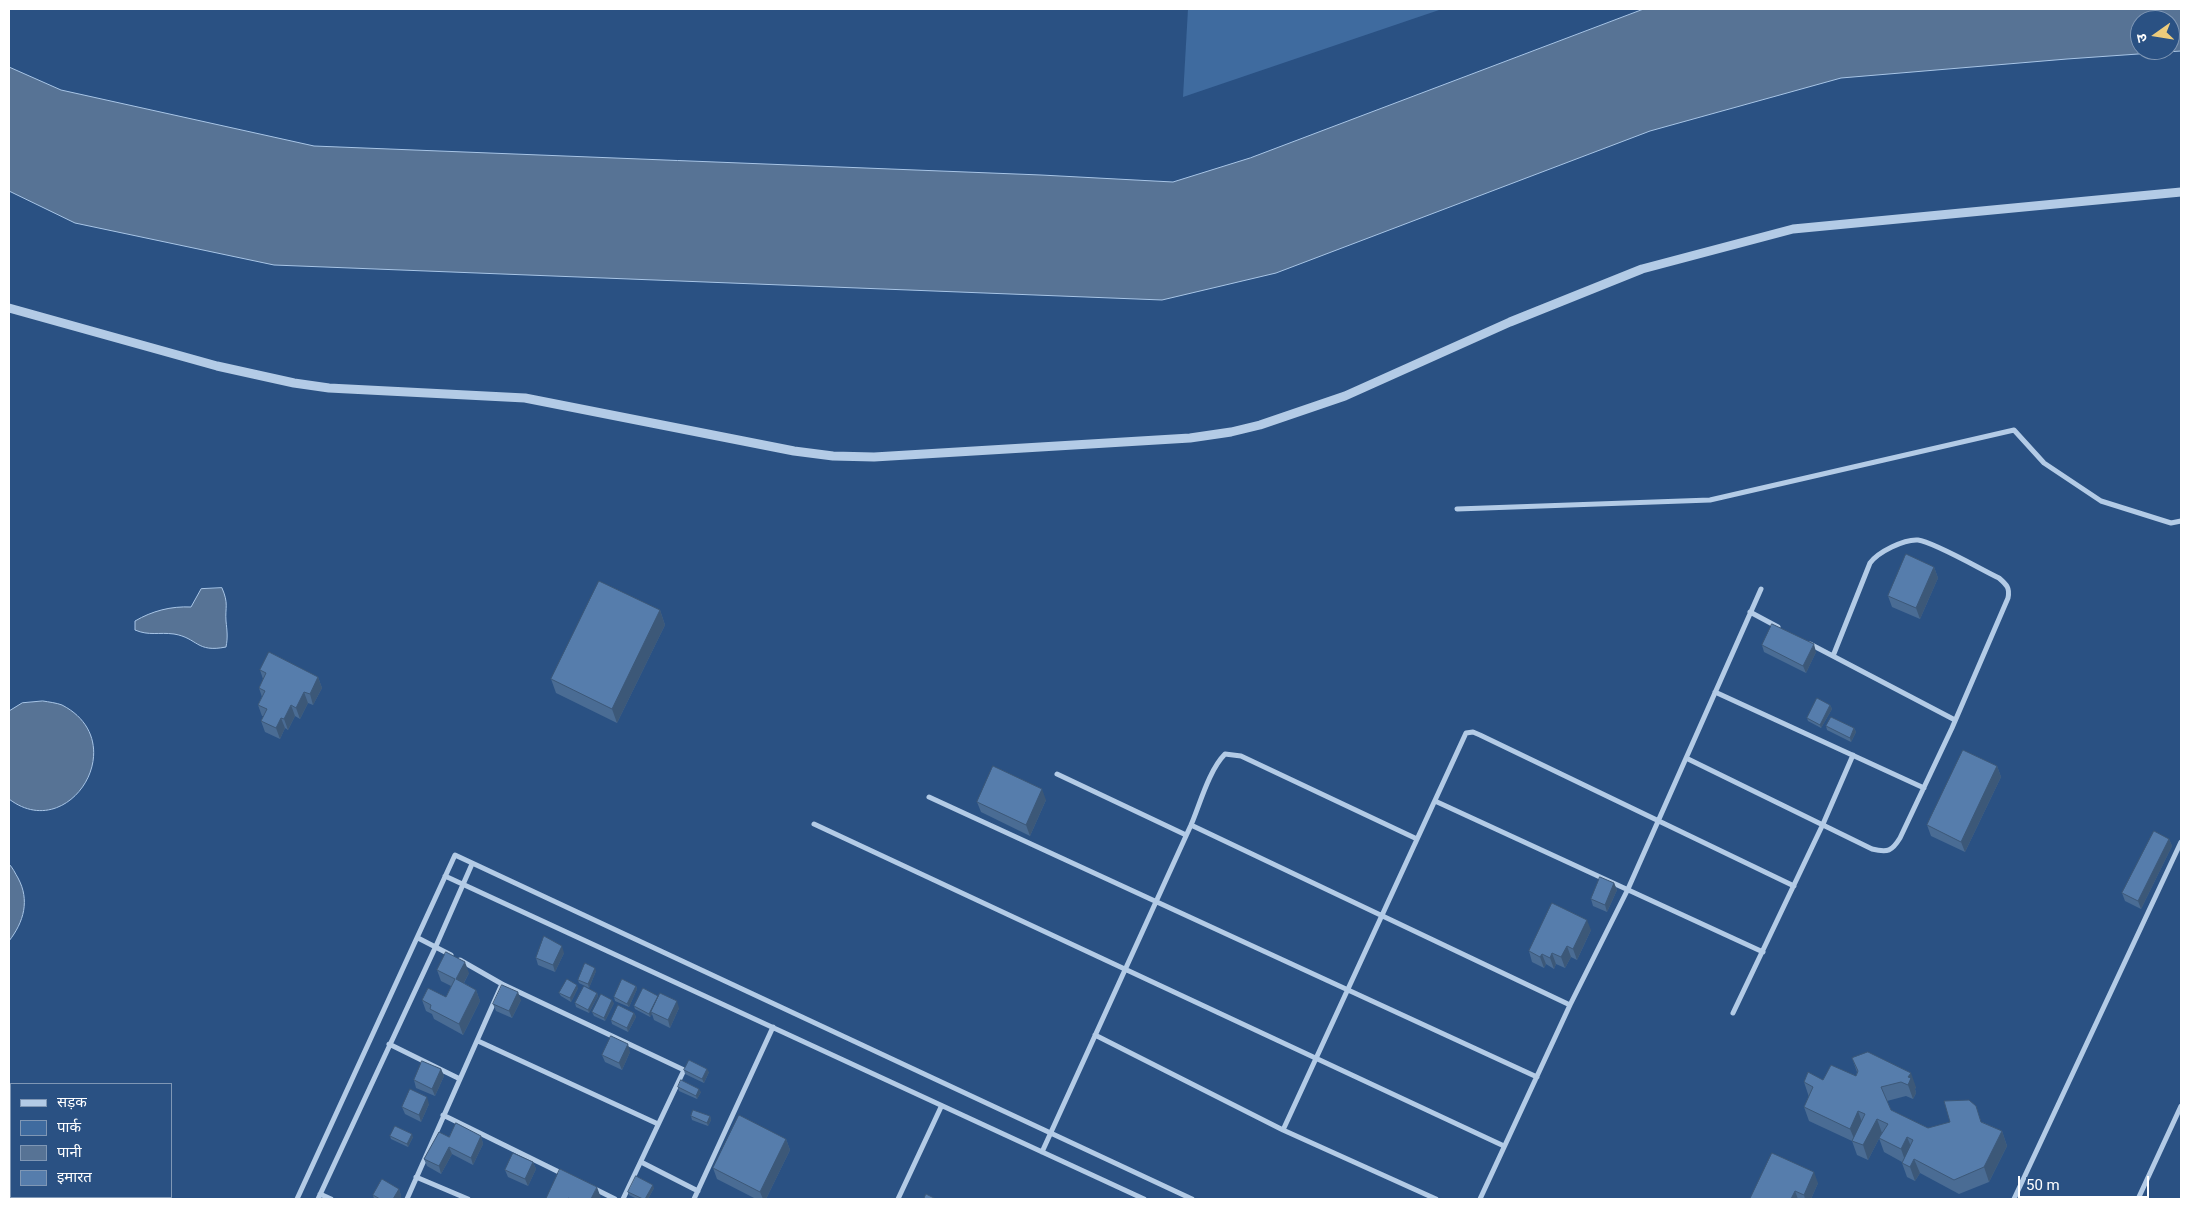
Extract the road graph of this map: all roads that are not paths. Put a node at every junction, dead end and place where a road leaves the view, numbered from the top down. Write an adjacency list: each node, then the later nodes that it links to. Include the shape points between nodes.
1 (2181, 192): 2 (street, via 1808,226 1784,231 1642,269 1510,322 1345,396 1231,432 1190,438 874,457 794,451 526,398 329,388 294,383 217,366)
2 (9, 308)
3 (1457, 509): 4 (street, via 1710,500 2014,430 2044,463 2101,501 2171,523)
4 (2181, 521)
5 (1761, 589): 6 (street)
6 (1750, 612): 7 (street); 10 (street)
7 (1783, 630)
8 (1808, 643): 9 (street)
9 (1833, 656): 11 (street); 11 (street, via 1870,563 1880,552 1918,540 1999,578 2007,584 2008,598)
10 (1715, 692): 12 (street); 13 (street)
11 (1956, 720): 15 (street)
12 (1852, 756): 15 (street); 20 (street)
13 (1686, 758): 18 (street); 20 (street)
14 (1057, 774): 22 (street)
15 (1924, 788): 20 (street, via 1893,849 1883,852 1872,849)
16 (929, 797): 30 (street)
17 (1435, 801): 18 (street, via 1462,739 1474,732); 23 (street); 29 (street)
18 (1658, 821): 28 (street); 29 (street)
19 (814, 824): 35 (street)
20 (1823, 824): 28 (street)
21 (1191, 825): 22 (street); 23 (street, via 1219,760 1225,754 1232,754); 31 (street)
22 (1186, 835): 30 (street)
23 (1417, 839): 31 (street)
24 (2181, 842): 73 (street)
25 (472, 864): 26 (street, via 454,855); 27 (street); 52 (street)
26 (445, 876): 27 (street); 32 (street)
27 (463, 884): 33 (street); 40 (street)
28 (1794, 886): 34 (street)
29 (1628, 890): 34 (street); 38 (street)
30 (1156, 902): 35 (street); 37 (street)
31 (1382, 916): 37 (street); 38 (street)
32 (418, 938): 33 (street); 61 (street)
33 (436, 946): 36 (street); 43 (street)
34 (1762, 952): 39 (street)
35 (1125, 969): 41 (street); 44 (street)
36 (502, 984): 42 (street); 50 (street, via 684,1070)
37 (1348, 990): 44 (street); 45 (street)
38 (1570, 1005): 45 (street)
39 (1733, 1013)
40 (773, 1027): 48 (street); 59 (street)
41 (1095, 1035): 51 (street); 52 (street)
42 (478, 1041): 46 (street); 50 (street)
43 (389, 1044): 46 (street); 60 (street)
44 (1316, 1059): 51 (street); 53 (street)
45 (1537, 1077): 53 (street)
46 (460, 1079): 49 (street)
47 (2181, 1106): 74 (street)
48 (941, 1107): 54 (street); 68 (street)
49 (443, 1115): 56 (street); 57 (street)
50 (658, 1124): 55 (street)
51 (1283, 1130): 71 (street)
52 (1050, 1133): 54 (street); 70 (street)
53 (1504, 1146): 72 (street)
54 (1042, 1152): 69 (street)
55 (641, 1162): 59 (street); 66 (street)
56 (416, 1177): 63 (street); 64 (street)
57 (572, 1178)
58 (589, 1187): 65 (street)
59 (698, 1190): 67 (street)
60 (319, 1197): 62 (street)
61 (297, 1199)
62 (331, 1199)
63 (407, 1199)
64 (468, 1199)
65 (615, 1199)
66 (623, 1199)
67 (694, 1199)
68 (898, 1199)
69 (1144, 1199)
70 (1192, 1199)
71 (1436, 1199)
72 (1480, 1199)
73 (2014, 1199)
74 (2138, 1199)

